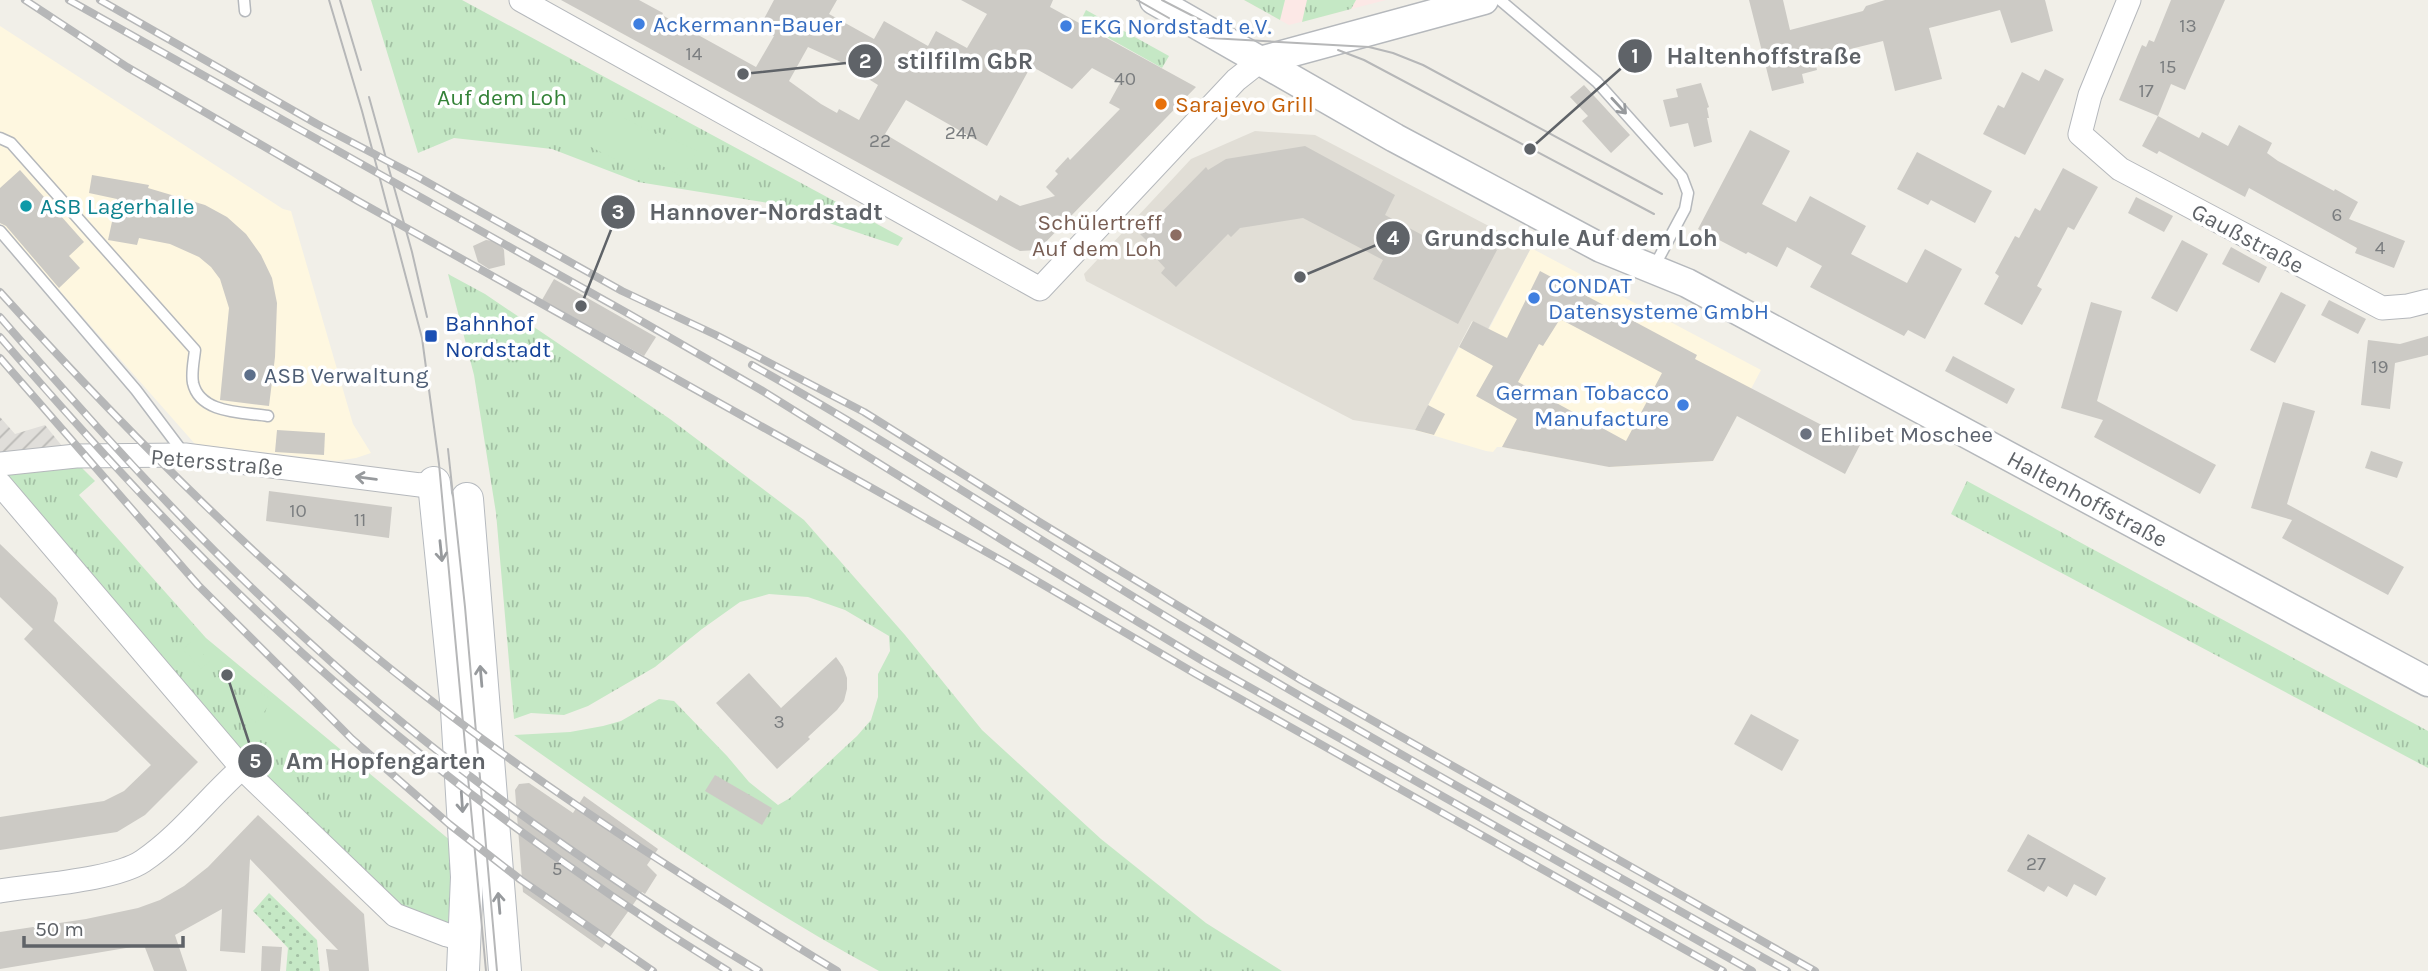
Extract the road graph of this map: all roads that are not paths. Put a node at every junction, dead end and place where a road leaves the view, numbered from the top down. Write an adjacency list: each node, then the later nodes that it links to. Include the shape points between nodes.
1 (522, 0): 6 (street, via 1040,289 1236,80)
2 (1154, 0): 6 (street, Haltenhoffstraße)
3 (1484, 0): 6 (street)
4 (1500, 0): 9 (lane, one-way to 9, via 1597,82 1682,177 1688,193 1685,209)
5 (2129, 0): 10 (street, Gaußstraße, via 2090,95 2080,134 2120,169 2382,307)
6 (1260, 61): 9 (street, Haltenhoffstraße, via 1601,248)
7 (0, 138): 11 (lane, via 11,143 195,350 193,381 198,396 217,408)
8 (0, 231): 12 (lane, via 136,390)
9 (1653, 270): 17 (street, Haltenhoffstraße, via 1687,283)
10 (2428, 301)
11 (268, 416)
12 (185, 455): 13 (street, Petersstraße, via 76,456); 15 (street, Petersstraße, one-way to 12)
13 (0, 464)
14 (0, 484): 18 (street)
15 (434, 484): 20 (main road, one-way to 20, via 457,710)
16 (467, 499): 22 (main road, one-way to 16)
17 (2428, 682)
18 (242, 768): 19 (street, via 141,863 103,876); 20 (street, via 395,915)
19 (0, 891)
20 (466, 940): 21 (main road)
21 (463, 971)
22 (505, 971)

